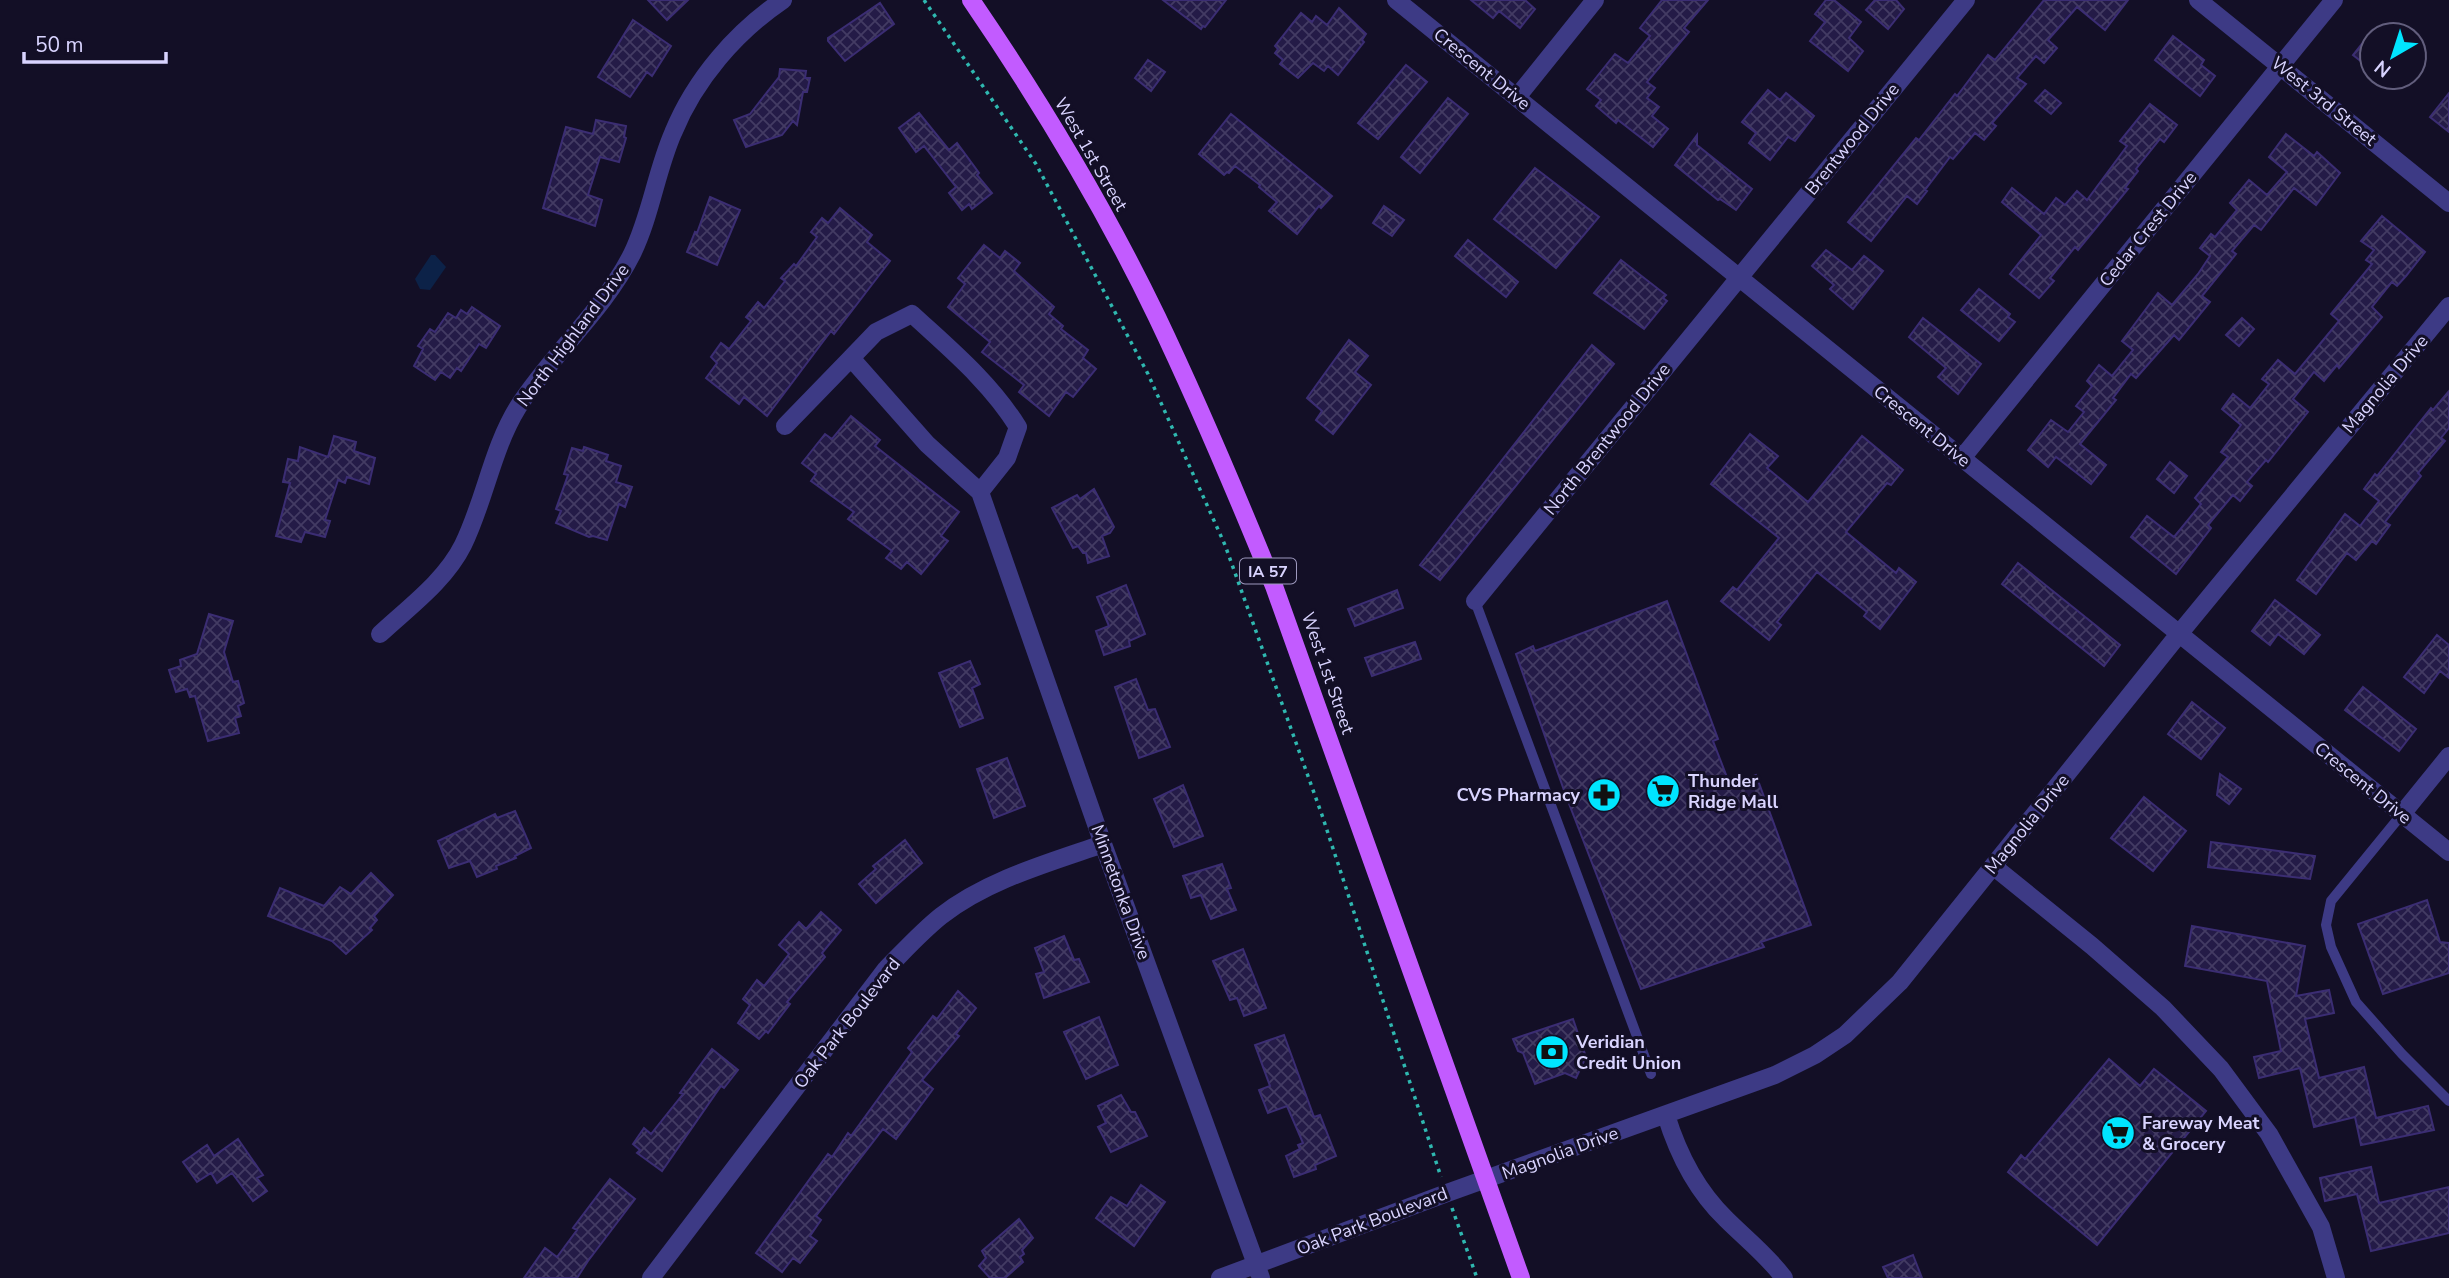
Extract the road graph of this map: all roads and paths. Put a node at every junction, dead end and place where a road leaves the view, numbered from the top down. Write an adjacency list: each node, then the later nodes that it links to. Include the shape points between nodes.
1 (783, 0): 19 (street, North Highland Drive, via 746,29 687,103 626,265 516,411 474,520 447,570)
2 (924, 0): 30 (path, via 1035,164 1148,374 1225,545 1322,815)
3 (971, 0): 29 (main road, West 1st Street / IA 57, via 1079,170 1156,316 1228,475 1274,586)
4 (1396, 0): 10 (street, Crescent Drive)
5 (1595, 0): 10 (street)
6 (1966, 0): 12 (street, Brentwood Drive)
7 (2198, 0): 9 (street, West 3rd Street)
8 (2334, 0): 9 (street, Cedar Crest Drive)
9 (2280, 66): 11 (street, West 3rd Street); 16 (street, Cedar Crest Drive)
10 (1517, 97): 12 (street, Crescent Drive)
11 (2449, 203)
12 (1738, 278): 16 (street, Crescent Drive); 18 (street, North Brentwood Drive)
13 (2449, 306): 20 (street, Magnolia Drive)
14 (851, 358): 15 (street); 17 (street, via 926,444); 17 (street, via 876,332 912,314 1002,402 1018,427 1007,458)
15 (785, 426)
16 (1962, 458): 20 (street, Crescent Drive)
17 (983, 498): 23 (street, Minnetonka Drive)
18 (1475, 601): 26 (lane)
19 (380, 634)
20 (2179, 634): 22 (street, Crescent Drive); 25 (street, Magnolia Drive)
21 (2449, 756): 22 (street)
22 (2402, 814): 24 (street, Crescent Drive); 27 (lane, via 2332,901 2326,925 2356,1002)
23 (1103, 844): 31 (street, Minnetonka Drive); 32 (street, Oak Park Boulevard, via 1038,866 975,895 941,916 915,940 886,969)
24 (2449, 852)
25 (1993, 866): 28 (street, Magnolia Drive, via 1900,982 1845,1035 1775,1075); 37 (street, via 2163,1008 2221,1069 2269,1134 2315,1216)
26 (1651, 1074)
27 (2449, 1101)
28 (1666, 1115): 29 (street, Magnolia Drive); 36 (street, via 1675,1145 1708,1200)
29 (1485, 1180): 30 (street, Oak Park Boulevard); 35 (main road, West 1st Street / IA 57)
30 (1447, 1193): 31 (street, Oak Park Boulevard); 34 (path)
31 (1259, 1271): 33 (street, Oak Park Boulevard)
32 (652, 1278)
33 (1220, 1278)
34 (1477, 1278)
35 (1521, 1278)
36 (1784, 1278)
37 (2336, 1278)

